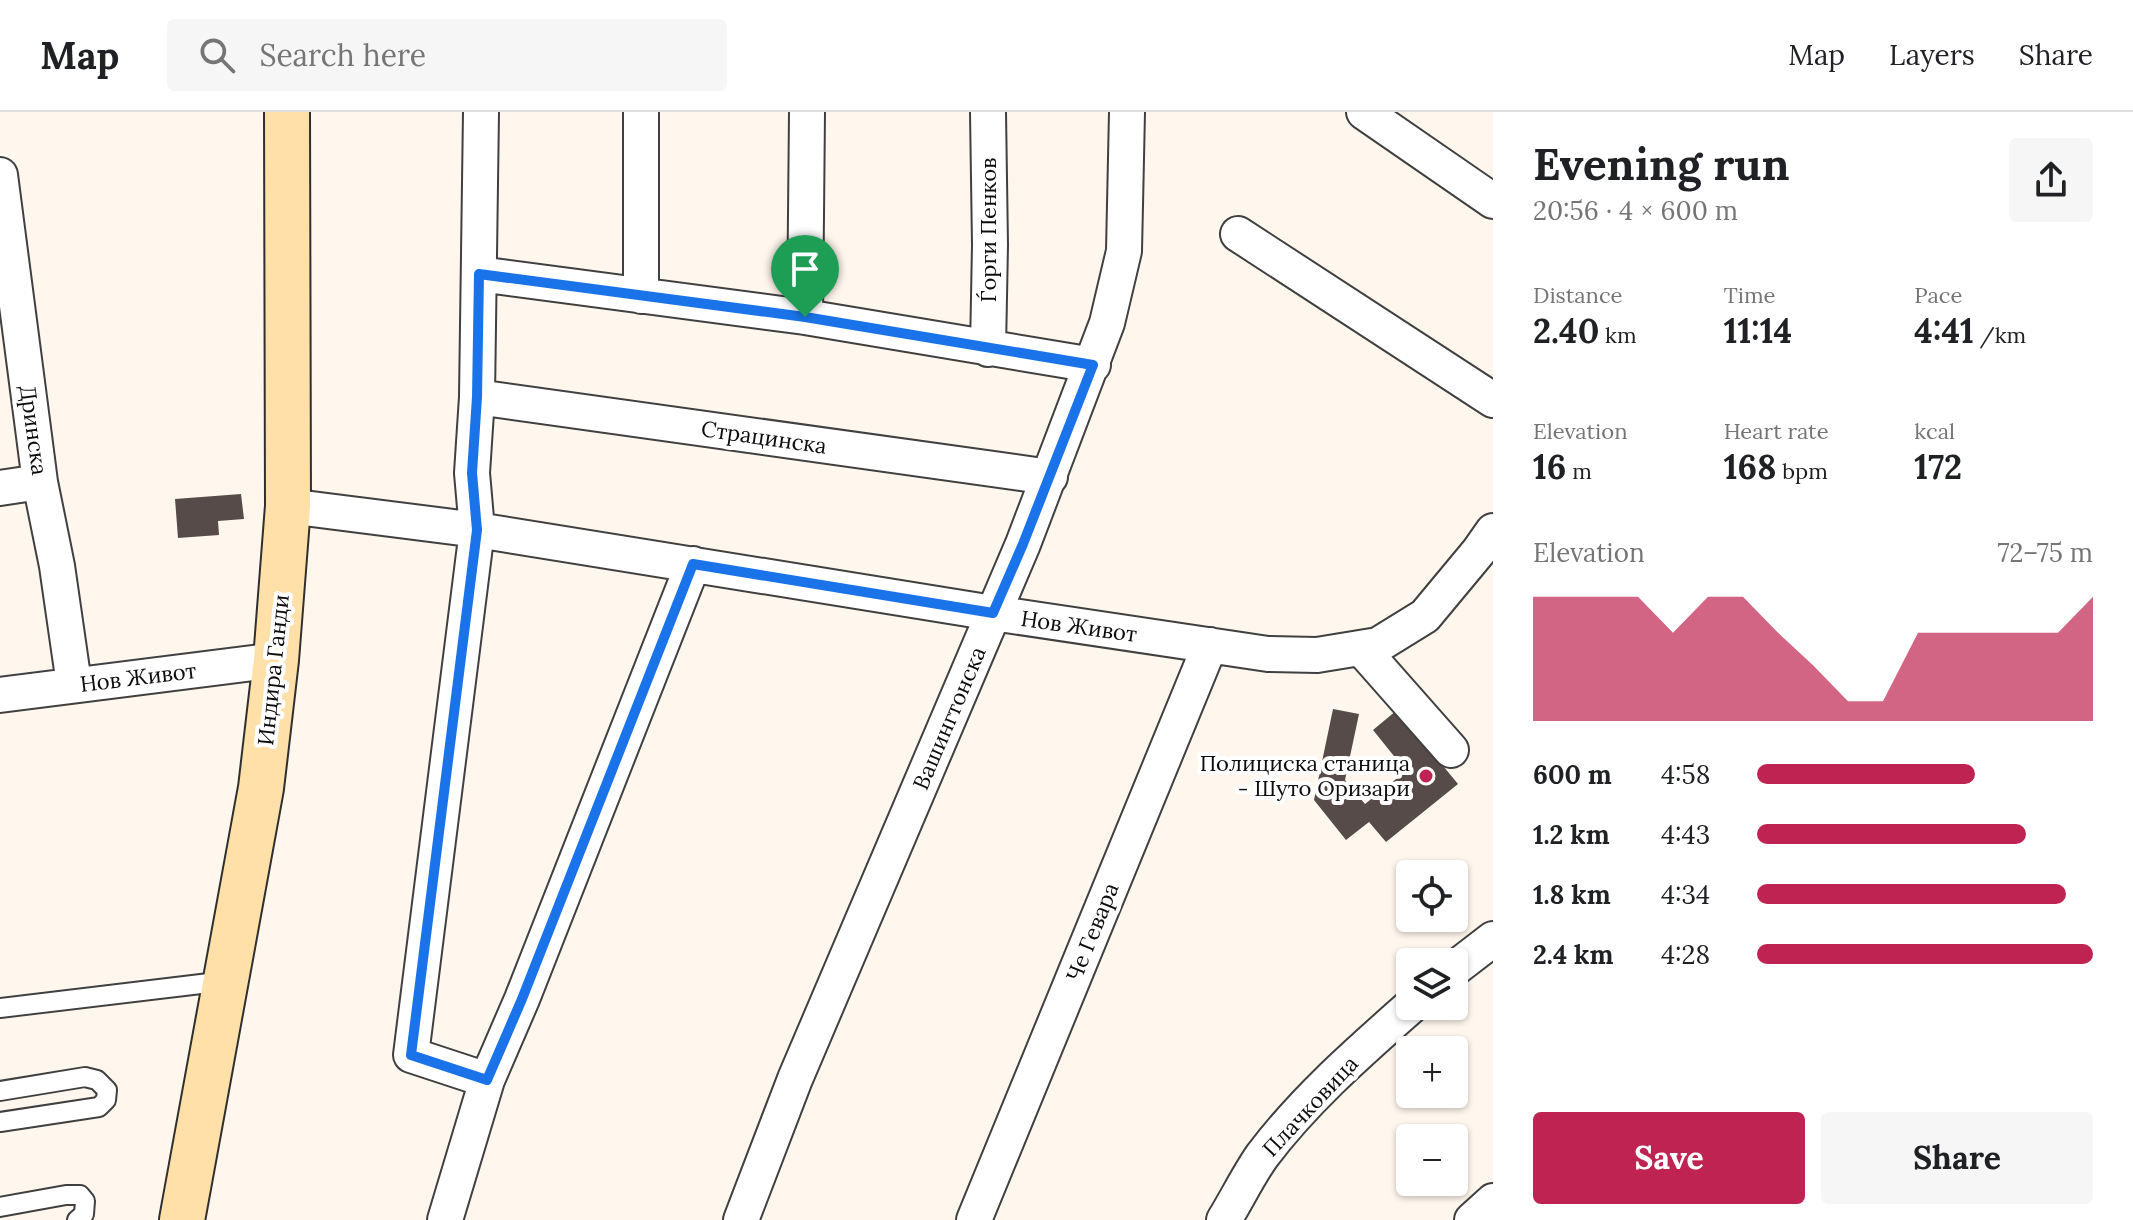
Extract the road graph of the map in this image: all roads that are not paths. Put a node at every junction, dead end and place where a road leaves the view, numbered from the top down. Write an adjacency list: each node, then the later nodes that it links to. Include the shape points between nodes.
1 (287, 112): 22 (street, Индира Ганди)
2 (481, 112): 11 (street)
3 (641, 112): 13 (street)
4 (807, 112): 14 (street)
5 (988, 112): 15 (street, Ѓорги Пенков)
6 (1127, 112): 16 (street, Вашингтонска, via 1124,251)
7 (1364, 112): 9 (street)
8 (0, 175): 12 (street, Дринска)
9 (1493, 201)
10 (1238, 234): 18 (street)
11 (479, 274): 13 (street); 17 (street)
12 (7, 278): 20 (street, Дринска)
13 (641, 296): 14 (street)
14 (805, 317): 15 (street)
15 (988, 349): 16 (street)
16 (1093, 365): 19 (street, Вашингтонска)
17 (477, 397): 19 (street, Страцинска); 23 (street, via 472,473)
18 (1493, 400)
19 (1050, 477): 26 (street, Вашингтонска)
20 (40, 482): 21 (street); 30 (street, Дринска)
21 (0, 488)
22 (288, 506): 23 (street, Нов Живот); 29 (street, Индира Ганди)
23 (477, 530): 25 (street, Нов Живот); 38 (street, via 411,1055)
24 (1493, 531): 28 (street, Нов Живот, via 1425,616 1378,645)
25 (693, 564): 26 (street, Нов Живот); 38 (street)
26 (993, 613): 27 (street, Нов Живот); 46 (street, Вашингтонска, via 795,1079)
27 (1210, 645): 28 (street, Нов Живот, via 1305,655); 47 (street, Че Гевара)
28 (1361, 648): 32 (street)
29 (276, 660): 30 (street, Нов Живот); 35 (street, Индира Ганди, via 261,788)
30 (74, 684): 31 (street, Нов Живот)
31 (0, 695)
32 (1451, 750)
33 (1493, 939): 34 (street)
34 (1468, 958)
35 (226, 981): 36 (lane); 44 (street, Индира Ганди)
36 (0, 1008)
37 (1396, 1019): 48 (street, Плачковица, via 1296,1114 1261,1158)
38 (487, 1080): 45 (street)
39 (0, 1091): 40 (lane, via 85,1077 107,1090 99,1107)
40 (0, 1122)
41 (1493, 1201): 49 (street)
42 (0, 1207): 43 (lane, via 80,1195 84,1214)
43 (77, 1220)
44 (182, 1220)
45 (445, 1220)
46 (741, 1220)
47 (974, 1220)
48 (1224, 1220)
49 (1472, 1220)

